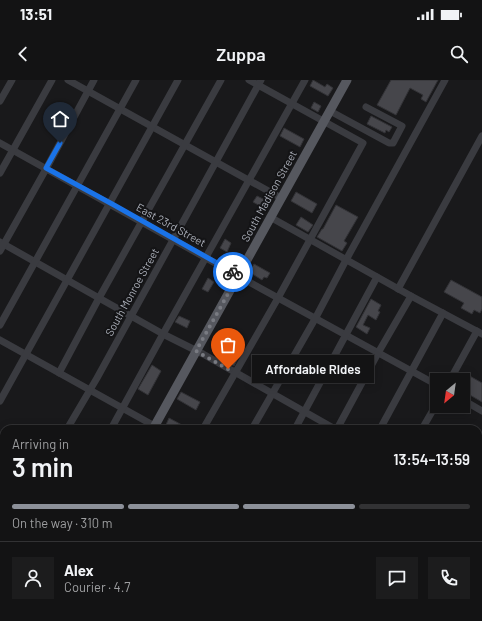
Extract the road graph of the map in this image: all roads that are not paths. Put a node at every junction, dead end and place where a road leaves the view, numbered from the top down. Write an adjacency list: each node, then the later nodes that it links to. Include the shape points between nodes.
1 (12, 80): 14 (street)
2 (52, 80): 24 (street)
3 (68, 80): 13 (street)
4 (94, 80): 13 (street)
5 (136, 80): 17 (street)
6 (178, 80): 20 (street)
7 (220, 80): 23 (street)
8 (249, 80): 12 (street)
9 (305, 80): 15 (street)
10 (347, 80): 18 (main road, South Madison Street)
11 (445, 80): 39 (street)
12 (260, 83): 15 (street); 25 (street, South Monroe Street)
13 (88, 91): 17 (street); 26 (street)
14 (0, 101)
15 (292, 104): 19 (street); 28 (street)
16 (366, 107): 18 (street, via 402,126 393,143)
17 (120, 108): 20 (street); 29 (street)
18 (330, 112): 19 (main road, South Madison Street)
19 (324, 122): 30 (main road, South Madison Street); 35 (street, via 363,143)
20 (152, 126): 23 (street); 31 (street)
21 (482, 136): 44 (street)
22 (0, 143): 24 (street, East 23rd Street)
23 (185, 144): 25 (street); 33 (street)
24 (13, 150): 26 (street, East 23rd Street); 27 (street)
25 (216, 162): 28 (street); 34 (street, South Monroe Street)
26 (46, 168): 29 (street, East 23rd Street); 36 (street)
27 (0, 173)
28 (249, 180): 30 (street); 38 (street)
29 (77, 185): 31 (street, East 23rd Street); 40 (street)
30 (281, 198): 32 (main road, South Madison Street)
31 (110, 203): 33 (street, East 23rd Street); 43 (street)
32 (270, 217): 35 (street); 41 (main road, South Madison Street)
33 (142, 222): 34 (street, East 23rd Street); 46 (street)
34 (174, 239): 38 (street, East 23rd Street); 49 (street, South Monroe Street)
35 (309, 240): 39 (street); 47 (street)
36 (2, 243): 37 (street); 40 (street)
37 (0, 251)
38 (206, 258): 41 (street, East 23rd Street); 53 (street)
39 (346, 260): 42 (street); 50 (street)
40 (35, 262): 43 (street); 51 (street)
41 (238, 276): 47 (street, East 23rd Street); 56 (main road, South Madison Street)
42 (377, 277): 44 (street); 54 (street)
43 (67, 280): 46 (street); 58 (street)
44 (398, 289): 45 (street)
45 (410, 296): 48 (street); 57 (street)
46 (99, 298): 49 (street); 60 (street)
47 (278, 298): 50 (street, East 23rd Street); 61 (street)
48 (443, 313): 52 (street); 59 (street)
49 (131, 316): 53 (street); 64 (street, South Monroe Street)
50 (314, 318): 54 (street, East 23rd Street); 65 (street)
51 (0, 325)
52 (479, 332): 62 (street)
53 (163, 334): 56 (street); 68 (street)
54 (346, 336): 57 (street, East 23rd Street); 70 (street)
55 (0, 340): 58 (street)
56 (196, 351): 61 (street); 75 (main road, South Madison Street)
57 (378, 353): 59 (street, East 23rd Street); 80 (street)
58 (26, 354): 60 (street); 66 (street)
59 (412, 371): 63 (street, East 23rd Street); 81 (street)
60 (59, 373): 64 (street)
61 (235, 373): 65 (street); 76 (street)
62 (454, 373)
63 (430, 381)
64 (90, 390): 68 (street); 72 (street, South Monroe Street)
65 (272, 393): 70 (street); 77 (street)
66 (0, 401)
67 (470, 404): 69 (street)
68 (122, 408): 73 (street); 74 (street)
69 (482, 411)
70 (304, 412): 78 (street); 79 (street)
71 (431, 413): 82 (street)
72 (69, 425)
73 (113, 425)
74 (151, 425)
75 (158, 425)
76 (205, 425)
77 (254, 425)
78 (297, 425)
79 (328, 425)
80 (338, 425)
81 (382, 425)
82 (424, 425)

